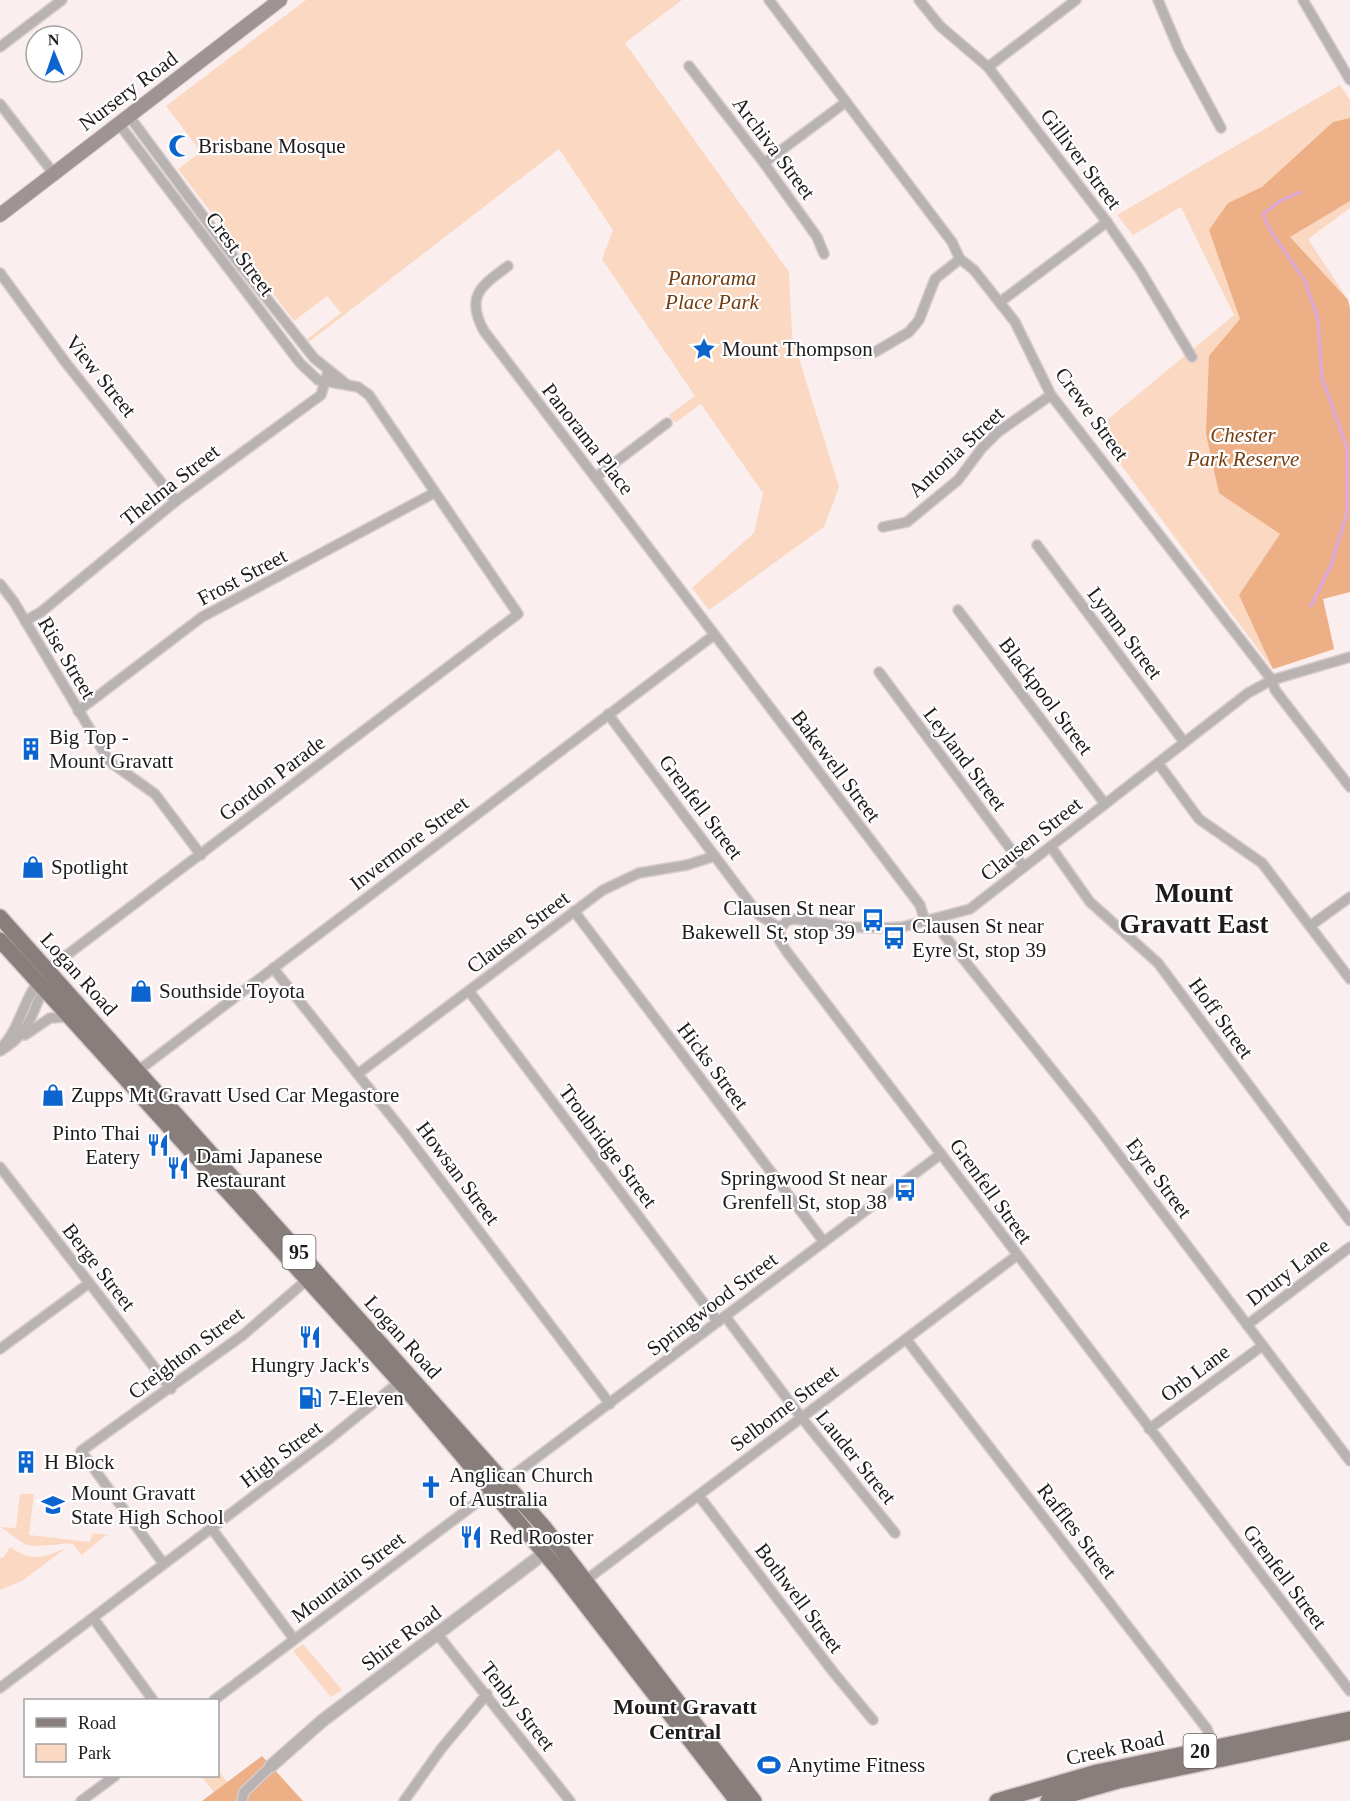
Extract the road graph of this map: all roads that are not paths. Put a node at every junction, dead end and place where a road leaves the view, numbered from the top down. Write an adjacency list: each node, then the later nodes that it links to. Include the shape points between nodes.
1 (62, 0): 8 (street)
2 (280, 0): 14 (main road, Nursery Road)
3 (769, 0): 12 (street, Crewe Street)
4 (920, 0): 10 (street, Gilliver Street, via 940,26)
5 (1077, 0): 10 (street)
6 (1158, 0): 15 (street, via 1179,50)
7 (1303, 0): 11 (street)
8 (0, 47)
9 (689, 66): 16 (street, Archiva Street)
10 (988, 67): 19 (street, Gilliver Street)
11 (1349, 79)
12 (846, 102): 16 (street); 21 (street, Crewe Street, via 952,242)
13 (0, 104): 17 (street)
14 (124, 120): 17 (main road, Nursery Road); 27 (street, Crest Street); 28 (street, Crest Street, via 300,363)
15 (1221, 128)
16 (764, 163): 20 (street, Archiva Street, via 817,237)
17 (54, 174): 18 (main road, Nursery Road)
18 (0, 215)
19 (1107, 222): 24 (street); 26 (street, Gilliver Street)
20 (824, 254)
21 (960, 259): 24 (street, Crewe Street); 25 (street, via 935,279 919,320 909,332 875,352)
22 (508, 266): 32 (street, Panorama Place, via 482,285 474,302 477,318 525,388)
23 (0, 273): 34 (street, View Street)
24 (1000, 302): 30 (street, Crewe Street, via 1015,322)
25 (856, 353)
26 (1192, 357)
27 (328, 372): 28 (street, Thelma Street); 29 (street, Crest Street)
28 (326, 383): 29 (street, Crest Street); 34 (street, Thelma Street, via 321,395)
29 (347, 384): 33 (street, Crest Street, via 369,395)
30 (1052, 395): 35 (street, Antonia Street, via 998,432 958,480 907,522); 44 (street, Crewe Street)
31 (667, 423): 32 (street)
32 (596, 477): 41 (street, Panorama Place)
33 (434, 493): 39 (street, Crest Street); 45 (street, Frost Street, via 202,617)
34 (176, 501): 40 (street, Thelma Street)
35 (883, 527)
36 (1036, 546): 47 (street, Lymm Street)
37 (0, 584): 40 (street, Rise Street)
38 (958, 610): 50 (street, Blackpool Street)
39 (518, 614): 52 (street, Gordon Parade)
40 (25, 621): 45 (street, Rise Street)
41 (714, 635): 46 (street, Invermore Street); 59 (street, Bakewell Street, via 920,905)
42 (1350, 657): 44 (street, Clausen Street)
43 (879, 672): 54 (street, Leyland Street)
44 (1272, 680): 47 (street, Clausen Street, via 1248,693); 49 (street, Crewe Street, via 1275,690)
45 (78, 711): 52 (street, Rise Street, via 109,761 155,794)
46 (608, 714): 53 (street, Grenfell Street); 63 (street, Invermore Street)
47 (1184, 742): 48 (street, Clausen Street)
48 (1158, 763): 50 (street, Clausen Street); 60 (street, via 1198,819 1262,863)
49 (1350, 787)
50 (1105, 804): 51 (street, Clausen Street)
51 (1051, 847): 54 (street, Clausen Street); 75 (street, Hoff Street, via 1090,902 1158,963)
52 (201, 855): 64 (street, Gordon Parade)
53 (715, 856): 56 (street, Clausen Street, via 639,873 603,890); 61 (street, Grenfell Street, via 759,915)
54 (1024, 867): 58 (street, Clausen Street, via 970,909)
55 (1350, 897): 60 (street)
56 (574, 911): 67 (street, Clausen Street); 76 (street, Hicks Street)
57 (0, 917): 64 (main road, Logan Road / 95)
58 (940, 918): 59 (street, Clausen Street); 82 (street, Eyre Street, via 944,935 1090,1117)
59 (925, 921): 61 (street, Clausen Street, via 902,927 862,928 795,919)
60 (1310, 926): 65 (street)
61 (780, 928): 73 (street, Grenfell Street, via 779,940 787,952)
62 (0, 940): 66 (main road, Logan Road / 95)
63 (273, 968): 71 (street, Howsan Street); 72 (street, Invermore Street)
64 (47, 970): 66 (main road); 72 (main road, Logan Road / 95)
65 (1350, 979)
66 (40, 986): 68 (main road, Logan Road / 95); 69 (street, via 26,1029); 70 (street, via 27,999 14,1030)
67 (469, 992): 71 (street, Clausen Street); 81 (street, Troubridge Street)
68 (68, 1017): 69 (street, via 46,1020); 72 (main road, Logan Road / 95)
69 (14, 1042): 70 (street)
70 (0, 1050)
71 (358, 1073): 88 (street, Howsan Street)
72 (132, 1075): 79 (main road, Logan Road / 95); 86 (main road, Logan Road / 95)
73 (941, 1154): 76 (street, Springwood Street); 78 (street, Grenfell Street)
74 (0, 1167): 80 (street, Berge Street)
75 (1350, 1221)
76 (824, 1242): 81 (street, Springwood Street)
77 (1350, 1247): 82 (street, Drury Lane)
78 (1016, 1256): 83 (street, Selborne Street); 90 (street, Grenfell Street)
79 (308, 1279): 86 (main road, Logan Road / 95); 87 (street, Creighton Street)
80 (88, 1284): 85 (street); 87 (street, Berge Street)
81 (721, 1319): 88 (street, Springwood Street); 89 (street, Lauder Street)
82 (1247, 1325): 84 (street, Eyre Street)
83 (906, 1339): 89 (street, Selborne Street); 111 (street, Raffles Street, via 1207,1729)
84 (1262, 1346): 90 (street, Orb Lane); 91 (street, Eyre Street)
85 (0, 1349)
86 (404, 1378): 92 (main road, Logan Road / 95); 94 (street, High Street)
87 (171, 1389): 98 (street, Creighton Street, via 81,1451)
88 (610, 1404): 92 (street, Springwood Street)
89 (801, 1418): 93 (street, Selborne Street); 95 (street, Lauder Street)
90 (1149, 1429): 104 (street, Grenfell Street)
91 (1350, 1461)
92 (497, 1487): 96 (main road, Logan Road / 95); 97 (main road, Logan Road / 95); 102 (street, Mountain Street)
93 (699, 1496): 99 (street, Selborne Street); 109 (street, Bothwell Street)
94 (212, 1529): 98 (street, High Street); 102 (street)
95 (895, 1533)
96 (557, 1544): 97 (street, Shire Road); 99 (main road, Logan Road / 95)
97 (545, 1553): 99 (main road, Logan Road / 95); 101 (street, Shire Road)
98 (163, 1563): 100 (street, High Street)
99 (580, 1585): 118 (main road, Logan Road / 95); 119 (main road, Logan Road / 95)
100 (93, 1618): 103 (street, High Street); 106 (street)
101 (438, 1635): 105 (street, Tenby Street); 112 (street, Shire Road, via 322,1721)
102 (294, 1640): 107 (street, Mountain Street)
103 (0, 1688)
104 (1350, 1691)
105 (487, 1694): 116 (street); 117 (street, Tenby Street)
106 (152, 1699)
107 (217, 1699)
108 (1350, 1719): 111 (main road, Creek Road / 20)
109 (873, 1720)
110 (1350, 1731): 121 (main road, Creek Road / 20, via 1118,1781)
111 (1215, 1748): 120 (main road, Creek Road / 20, via 1097,1772)
112 (270, 1766): 115 (street, via 244,1792)
113 (114, 1777): 114 (street)
114 (81, 1801)
115 (242, 1801)
116 (404, 1801)
117 (570, 1801)
118 (737, 1801)
119 (754, 1801)
120 (997, 1801)
121 (1048, 1801)

